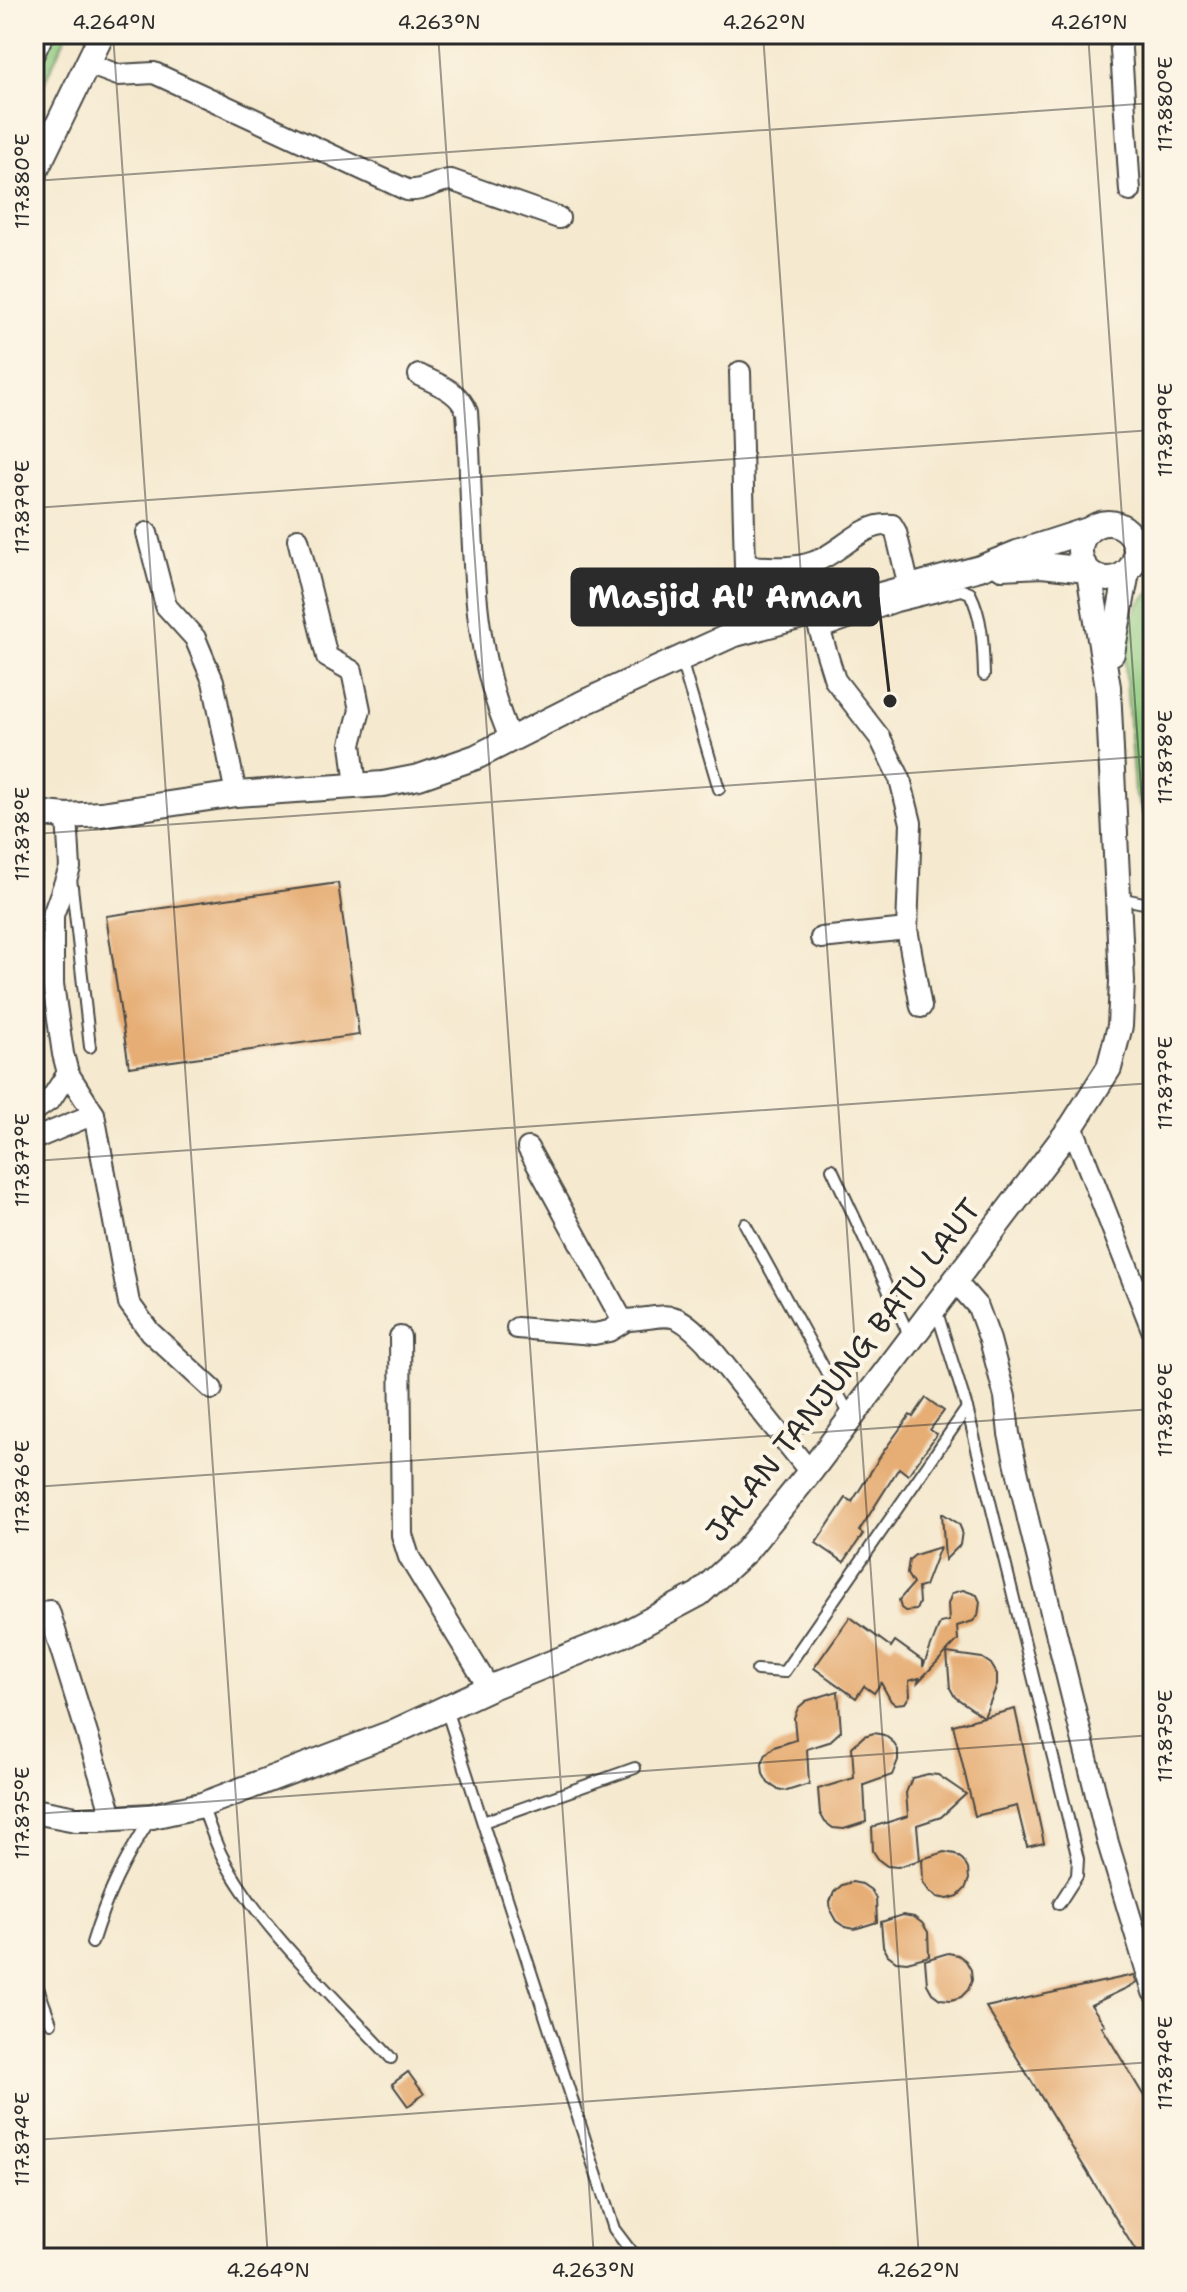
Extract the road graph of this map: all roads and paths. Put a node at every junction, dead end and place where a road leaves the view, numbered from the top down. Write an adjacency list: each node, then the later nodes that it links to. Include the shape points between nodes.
1 (49, 34): 5 (lane)
2 (102, 34): 4 (street)
3 (1120, 34): 7 (street)
4 (88, 64): 6 (street); 8 (street, via 118,75 154,73 407,190 451,180)
5 (34, 65)
6 (34, 174)
7 (1130, 191)
8 (559, 218)
9 (740, 372): 16 (street)
10 (419, 375): 26 (street, via 452,392 467,412 480,631 494,697)
11 (1088, 530): 12 (street, via 1112,523); 17 (street); 19 (street, via 1079,555)
12 (1128, 531): 15 (street); 18 (street, via 1136,545)
13 (147, 533): 29 (street, via 166,606 195,638 213,681)
14 (298, 539): 27 (street, via 327,657 352,671 360,710 351,744)
15 (1153, 541)
16 (745, 566): 20 (street, via 814,562 870,528 892,525); 22 (street)
17 (980, 568): 19 (street, via 1042,565); 20 (street)
18 (1136, 569): 19 (street, via 1112,579); 25 (street, JALAN TANJUNG BATU LAUT, via 1117,616)
19 (1088, 572): 25 (street, JALAN TANJUNG BATU LAUT)
20 (909, 587): 21 (street)
21 (818, 622): 22 (street); 24 (lane, via 962,590 970,593 978,610); 35 (street, via 835,680 880,738 900,779 911,823)
22 (762, 625): 23 (street)
23 (681, 658): 26 (street); 28 (lane)
24 (984, 675)
25 (1108, 687): 33 (street, JALAN TANJUNG BATU LAUT)
26 (511, 740): 27 (street, via 419,777)
27 (356, 786): 29 (street)
28 (719, 789)
29 (236, 794): 31 (street)
30 (34, 813): 31 (street)
31 (67, 816): 32 (street)
32 (70, 868): 37 (street, via 53,915); 39 (lane)
33 (1119, 898): 34 (lane); 43 (street, JALAN TANJUNG BATU LAUT, via 1120,1026 1109,1068)
34 (1153, 905)
35 (907, 929): 36 (street); 38 (street)
36 (821, 938)
37 (44, 984): 40 (street)
38 (921, 1007)
39 (90, 1047)
40 (68, 1073): 41 (street, via 51,1099); 42 (street)
41 (34, 1111)
42 (94, 1114): 44 (street); 55 (street, via 129,1303 150,1332)
43 (1072, 1126): 48 (street, JALAN TANJUNG BATU LAUT); 52 (street)
44 (34, 1139)
45 (528, 1148): 50 (street, via 617,1313)
46 (832, 1169): 54 (lane)
47 (745, 1224): 57 (lane)
48 (956, 1282): 49 (street, JALAN TANJUNG BATU LAUT); 70 (street, via 978,1307 990,1340 1108,1843)
49 (935, 1308): 54 (street, JALAN TANJUNG BATU LAUT); 56 (lane)
50 (627, 1320): 51 (street, via 594,1334); 58 (street, via 671,1316 690,1325)
51 (517, 1328)
52 (1153, 1332)
53 (400, 1337): 61 (street, via 402,1535 409,1557)
54 (910, 1339): 57 (street, JALAN TANJUNG BATU LAUT)
55 (212, 1389)
56 (967, 1408): 60 (lane, via 784,1672); 69 (lane, via 1078,1859 1077,1876)
57 (852, 1419): 58 (street, JALAN TANJUNG BATU LAUT)
58 (810, 1472): 61 (street, JALAN TANJUNG BATU LAUT, via 746,1551 699,1594 624,1634)
59 (49, 1611): 67 (street)
60 (757, 1670)
61 (489, 1688): 62 (street, JALAN TANJUNG BATU LAUT)
62 (446, 1709): 64 (street, JALAN TANJUNG BATU LAUT); 68 (lane)
63 (635, 1768): 68 (lane)
64 (202, 1805): 66 (street, JALAN TANJUNG BATU LAUT); 75 (lane, via 222,1856 260,1914)
65 (34, 1811): 67 (street, JALAN TANJUNG BATU LAUT, via 76,1819)
66 (152, 1816): 67 (street, JALAN TANJUNG BATU LAUT); 71 (lane, via 121,1865)
67 (113, 1818)
68 (483, 1822): 76 (lane, via 614,2229)
69 (1059, 1904)
70 (1146, 1941): 73 (street)
71 (92, 1943)
72 (34, 1977): 74 (lane)
73 (1153, 1992)
74 (51, 2023)
75 (391, 2058)
76 (636, 2258)

